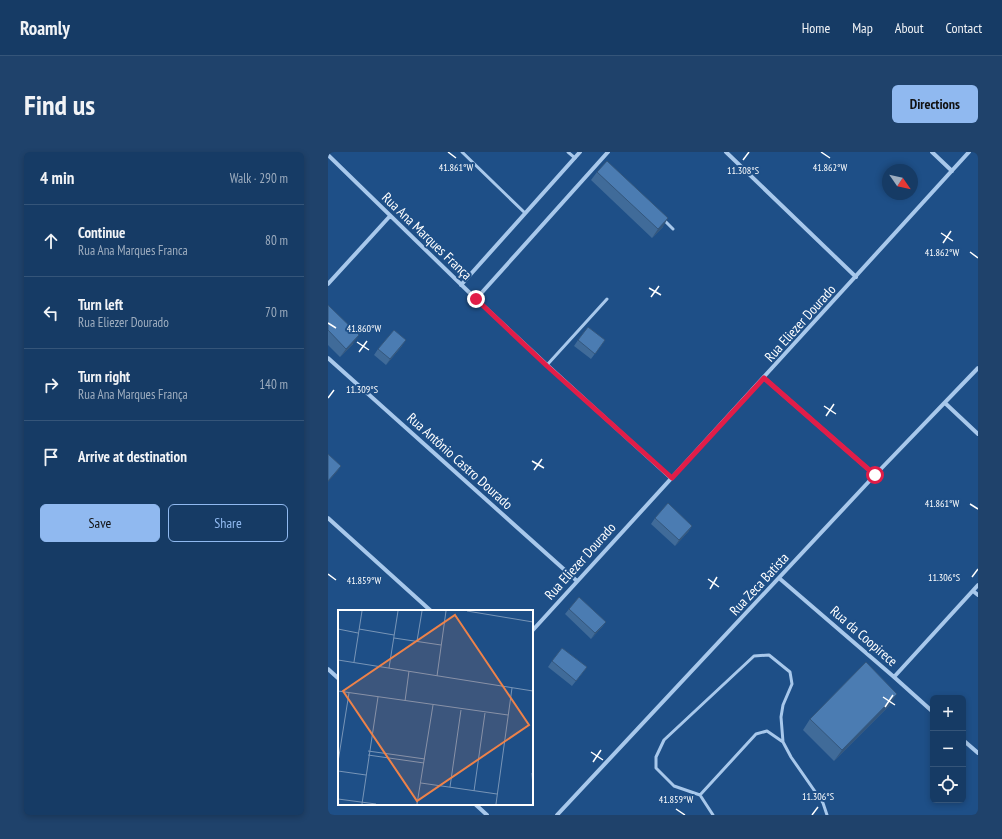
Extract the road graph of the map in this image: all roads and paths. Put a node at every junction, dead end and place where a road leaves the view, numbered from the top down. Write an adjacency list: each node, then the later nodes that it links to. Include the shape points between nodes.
1 (462, 152): 13 (lane)
2 (568, 152): 9 (lane)
3 (580, 152): 9 (street)
4 (608, 152): 10 (street)
5 (726, 152): 17 (street)
6 (932, 152): 12 (street)
7 (969, 152): 12 (street, Rua Eliezer Dourado)
8 (328, 155): 14 (street, Rua Ana Marques França)
9 (575, 158): 13 (street)
10 (600, 160): 11 (lane); 20 (street)
11 (606, 166)
12 (952, 171): 17 (street, Rua Eliezer Dourado)
13 (525, 213): 19 (street)
14 (390, 216): 18 (street); 19 (street, Rua Ana Marques França)
15 (662, 218): 16 (lane)
16 (673, 229)
17 (856, 277): 25 (street, Rua Eliezer Dourado)
18 (328, 284)
19 (461, 285): 20 (street, Rua Ana Marques França)
20 (476, 299): 23 (street, Rua Ana Marques França)
21 (607, 299): 23 (lane)
22 (328, 358): 32 (street, Rua Antônio Castro Dourado)
23 (547, 366): 29 (street, Rua Ana Marques França)
24 (978, 368): 26 (street, Rua Zeca Batista)
25 (764, 378): 28 (street); 29 (street, Rua Eliezer Dourado)
26 (945, 403): 27 (street); 28 (street, Rua Zeca Batista)
27 (978, 434)
28 (875, 475): 31 (street, Rua Zeca Batista)
29 (672, 478): 32 (street, Rua Eliezer Dourado)
30 (328, 518): 36 (street)
31 (779, 578): 39 (street, Rua da Coopirece); 48 (street, Rua Zeca Batista)
32 (577, 581): 37 (street, Rua Eliezer Dourado)
33 (978, 585): 34 (street)
34 (973, 591): 35 (street); 39 (street)
35 (978, 595)
36 (430, 610)
37 (533, 630)
38 (328, 669): 40 (street)
39 (894, 677): 41 (street, Rua da Coopirece)
40 (338, 678)
41 (930, 709)
42 (783, 742): 45 (lane, via 767,731 756,734); 45 (lane, via 782,705 792,684 790,672 769,655 754,656 664,740 656,757 656,768 674,786); 50 (lane, via 823,803)
43 (966, 743): 44 (street)
44 (978, 753)
45 (700, 795): 49 (lane)
46 (476, 805): 47 (street)
47 (487, 815)
48 (557, 815)
49 (713, 815)
50 (827, 815)

